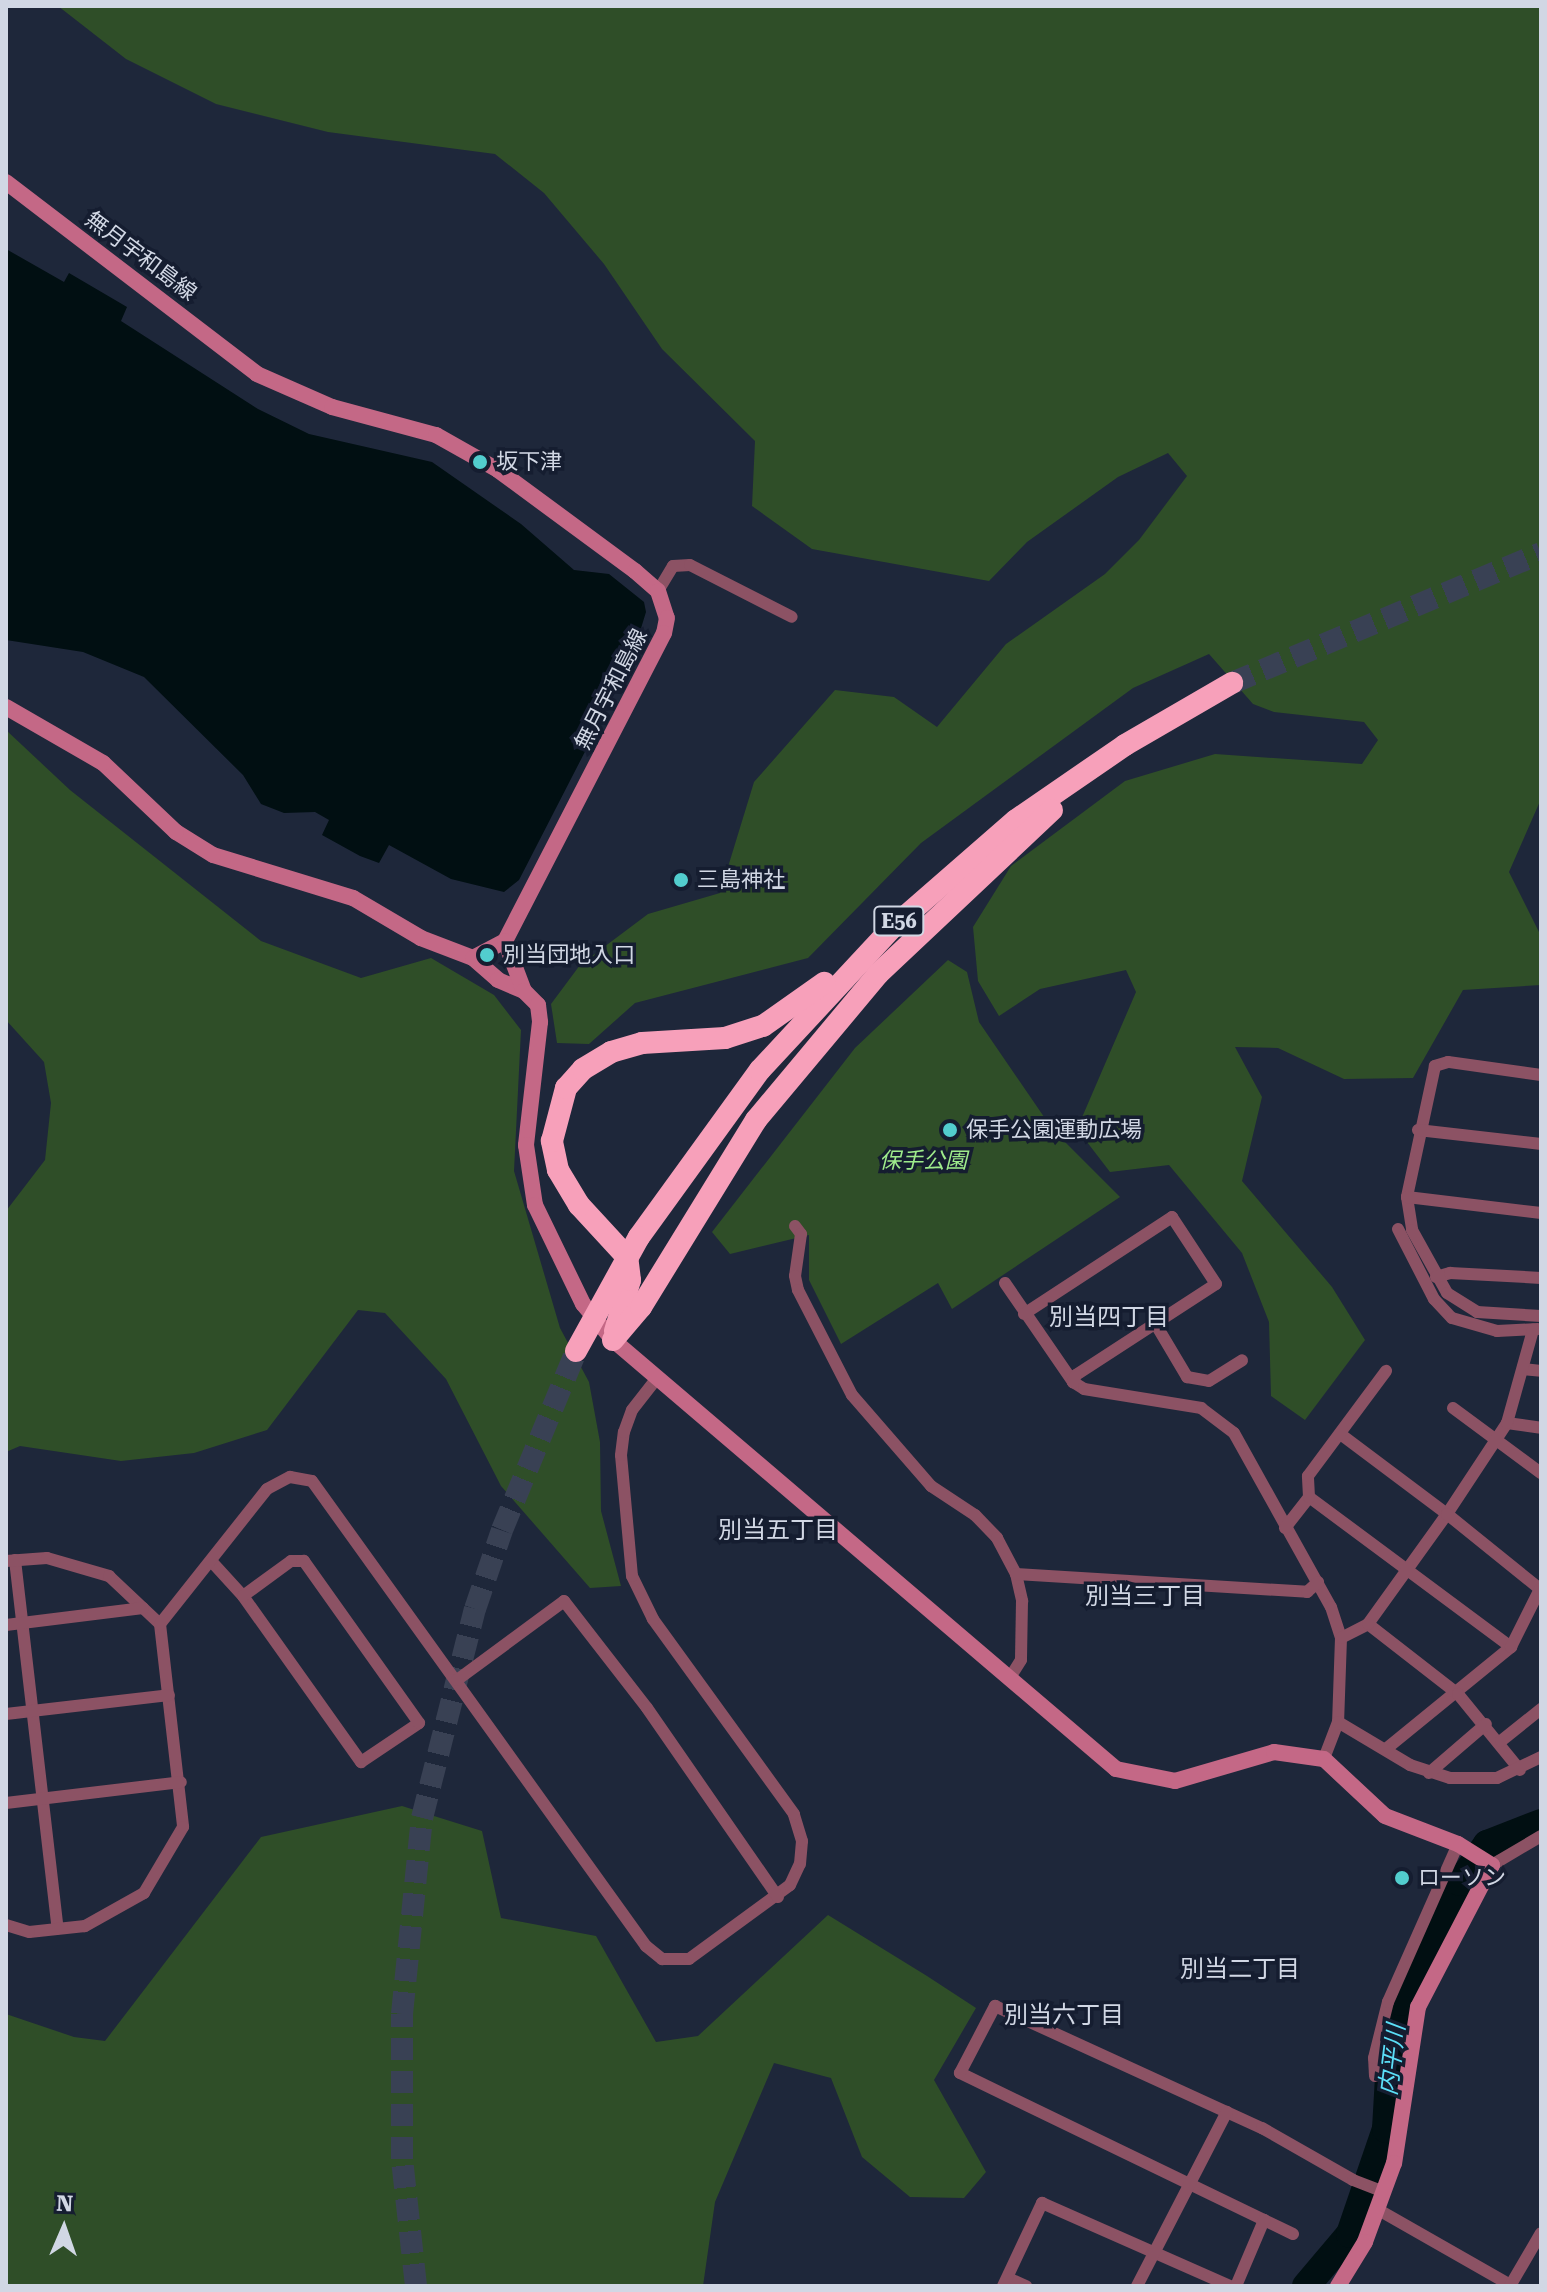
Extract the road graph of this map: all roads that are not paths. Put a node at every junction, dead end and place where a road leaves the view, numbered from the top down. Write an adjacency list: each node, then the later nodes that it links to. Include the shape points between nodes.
1 (6, 182): 2 (street, 無月宇和島線, via 257,374 332,407 406,425 459,446 591,536)
2 (658, 591): 3 (street, via 673,566 690,565); 8 (street, 無月宇和島線, via 666,604 664,633)
3 (792, 617)
4 (1232, 683): 6 (highway, E56)
5 (6, 707): 9 (street, via 103,763 176,832 213,855 353,898 421,938)
6 (1125, 745): 7 (highway, E56, via 1016,820); 25 (highway, via 986,868 878,974 756,1120 641,1307)
7 (892, 928): 25 (highway, via 763,1026 725,1038 642,1043 611,1052 583,1069 566,1088 552,1141 558,1170 579,1205 627,1257 630,1280); 26 (highway, E56, bridge, via 760,1070 639,1237)
8 (505, 941): 9 (street); 10 (street)
9 (473, 958): 10 (street, via 498,980)
10 (524, 991): 25 (street, via 538,1005 540,1022 526,1145 535,1205 583,1304)
11 (1541, 1075): 12 (street, via 1448,1062 1435,1066)
12 (1418, 1130): 13 (street); 14 (street)
13 (1541, 1144)
14 (1407, 1197): 15 (street); 18 (street, via 1412,1230)
15 (1541, 1213)
16 (795, 1226): 45 (street, via 801,1234 798,1290 852,1395 931,1486 975,1515 997,1538)
17 (1398, 1229): 24 (street, via 1434,1299 1452,1318 1497,1331)
18 (1436, 1277): 19 (street, via 1450,1273); 22 (street, via 1447,1293 1477,1312)
19 (1541, 1278)
20 (1005, 1283): 21 (street)
21 (1024, 1314): 23 (street, via 1172,1217 1216,1284); 32 (street)
22 (1541, 1316)
23 (1155, 1323): 27 (street, via 1187,1377 1209,1381); 32 (street)
24 (1537, 1329): 28 (street)
25 (613, 1340): 31 (street)
26 (576, 1351)
27 (1242, 1360)
28 (1523, 1369): 30 (street); 34 (street)
29 (1386, 1371): 36 (street)
30 (1541, 1371)
31 (657, 1378): 56 (street); 77 (street, via 632,1410 622,1443 632,1576 653,1619 794,1814 802,1841 800,1864)
32 (1073, 1382): 41 (street, via 1084,1389 1201,1408 1220,1417)
33 (1453, 1408): 37 (street)
34 (1507, 1423): 35 (street); 37 (street)
35 (1541, 1428)
36 (1343, 1436): 39 (street, via 1308,1476); 40 (street)
37 (1499, 1439): 38 (street); 40 (street)
38 (1541, 1473)
39 (1309, 1497): 41 (street); 44 (street)
40 (1447, 1514): 44 (street); 47 (street)
41 (1285, 1528): 46 (street)
42 (11, 1560): 49 (street, via 47,1558 109,1576); 50 (street)
43 (212, 1562): 48 (street); 51 (street); 57 (street, via 276,1481 312,1481)
44 (1407, 1570): 52 (street); 55 (street)
45 (1016, 1574): 46 (street, via 1307,1592); 56 (street, via 1022,1601 1021,1660)
46 (1318, 1582): 54 (street)
47 (1541, 1589): 55 (street)
48 (243, 1596): 48 (street, via 291,1561 304,1561 419,1723 361,1762)
49 (143, 1608): 50 (street); 51 (street)
50 (21, 1623): 53 (street); 61 (street)
51 (160, 1624): 59 (street)
52 (1368, 1624): 54 (street); 58 (street)
53 (6, 1625)
54 (1341, 1638): 63 (street)
55 (1511, 1647): 58 (street)
56 (1009, 1679): 68 (street, via 1098,1757 1144,1777 1200,1778 1274,1752)
57 (457, 1680): 77 (street, via 646,1946 662,1959 689,1959); 77 (street, via 564,1601 647,1708)
58 (1458, 1694): 64 (street); 66 (street)
59 (169, 1695): 61 (street); 71 (street)
60 (1541, 1709): 65 (street)
61 (31, 1710): 62 (street); 72 (street)
62 (6, 1714)
63 (1338, 1722): 66 (street); 68 (street)
64 (1486, 1724): 65 (street); 70 (street)
65 (1501, 1741): 69 (street)
66 (1386, 1749): 70 (street)
67 (1541, 1757): 69 (street)
68 (1324, 1759): 75 (street, via 1385,1816)
69 (1520, 1770): 70 (street, via 1472,1780)
70 (1429, 1773)
71 (181, 1782): 72 (street); 79 (street, via 183,1827 144,1893 85,1926)
72 (43, 1799): 73 (street); 79 (street)
73 (6, 1803)
74 (1541, 1836): 76 (street)
75 (1462, 1846): 76 (street); 80 (street, via 1388,2002 1374,2058)
76 (1488, 1863): 83 (street, via 1418,2007 1401,2131)
77 (778, 1897)
78 (6, 1925): 79 (street, via 29,1932)
79 (58, 1929)
80 (1375, 2076)
81 (1227, 2112): 82 (street); 82 (street, via 995,2006 960,2073); 83 (street)
82 (1187, 2182): 85 (street); 88 (street)
83 (1379, 2190): 84 (street)
84 (1377, 2209): 93 (street); 94 (street)
85 (1264, 2220): 87 (street); 92 (street)
86 (1541, 2233): 94 (street)
87 (1293, 2234)
88 (1150, 2252): 89 (street, via 1042,2203); 91 (street); 92 (street)
89 (1006, 2282): 90 (street)
90 (1026, 2286)
91 (1137, 2286)
92 (1233, 2286)
93 (1338, 2286)
94 (1511, 2286)

